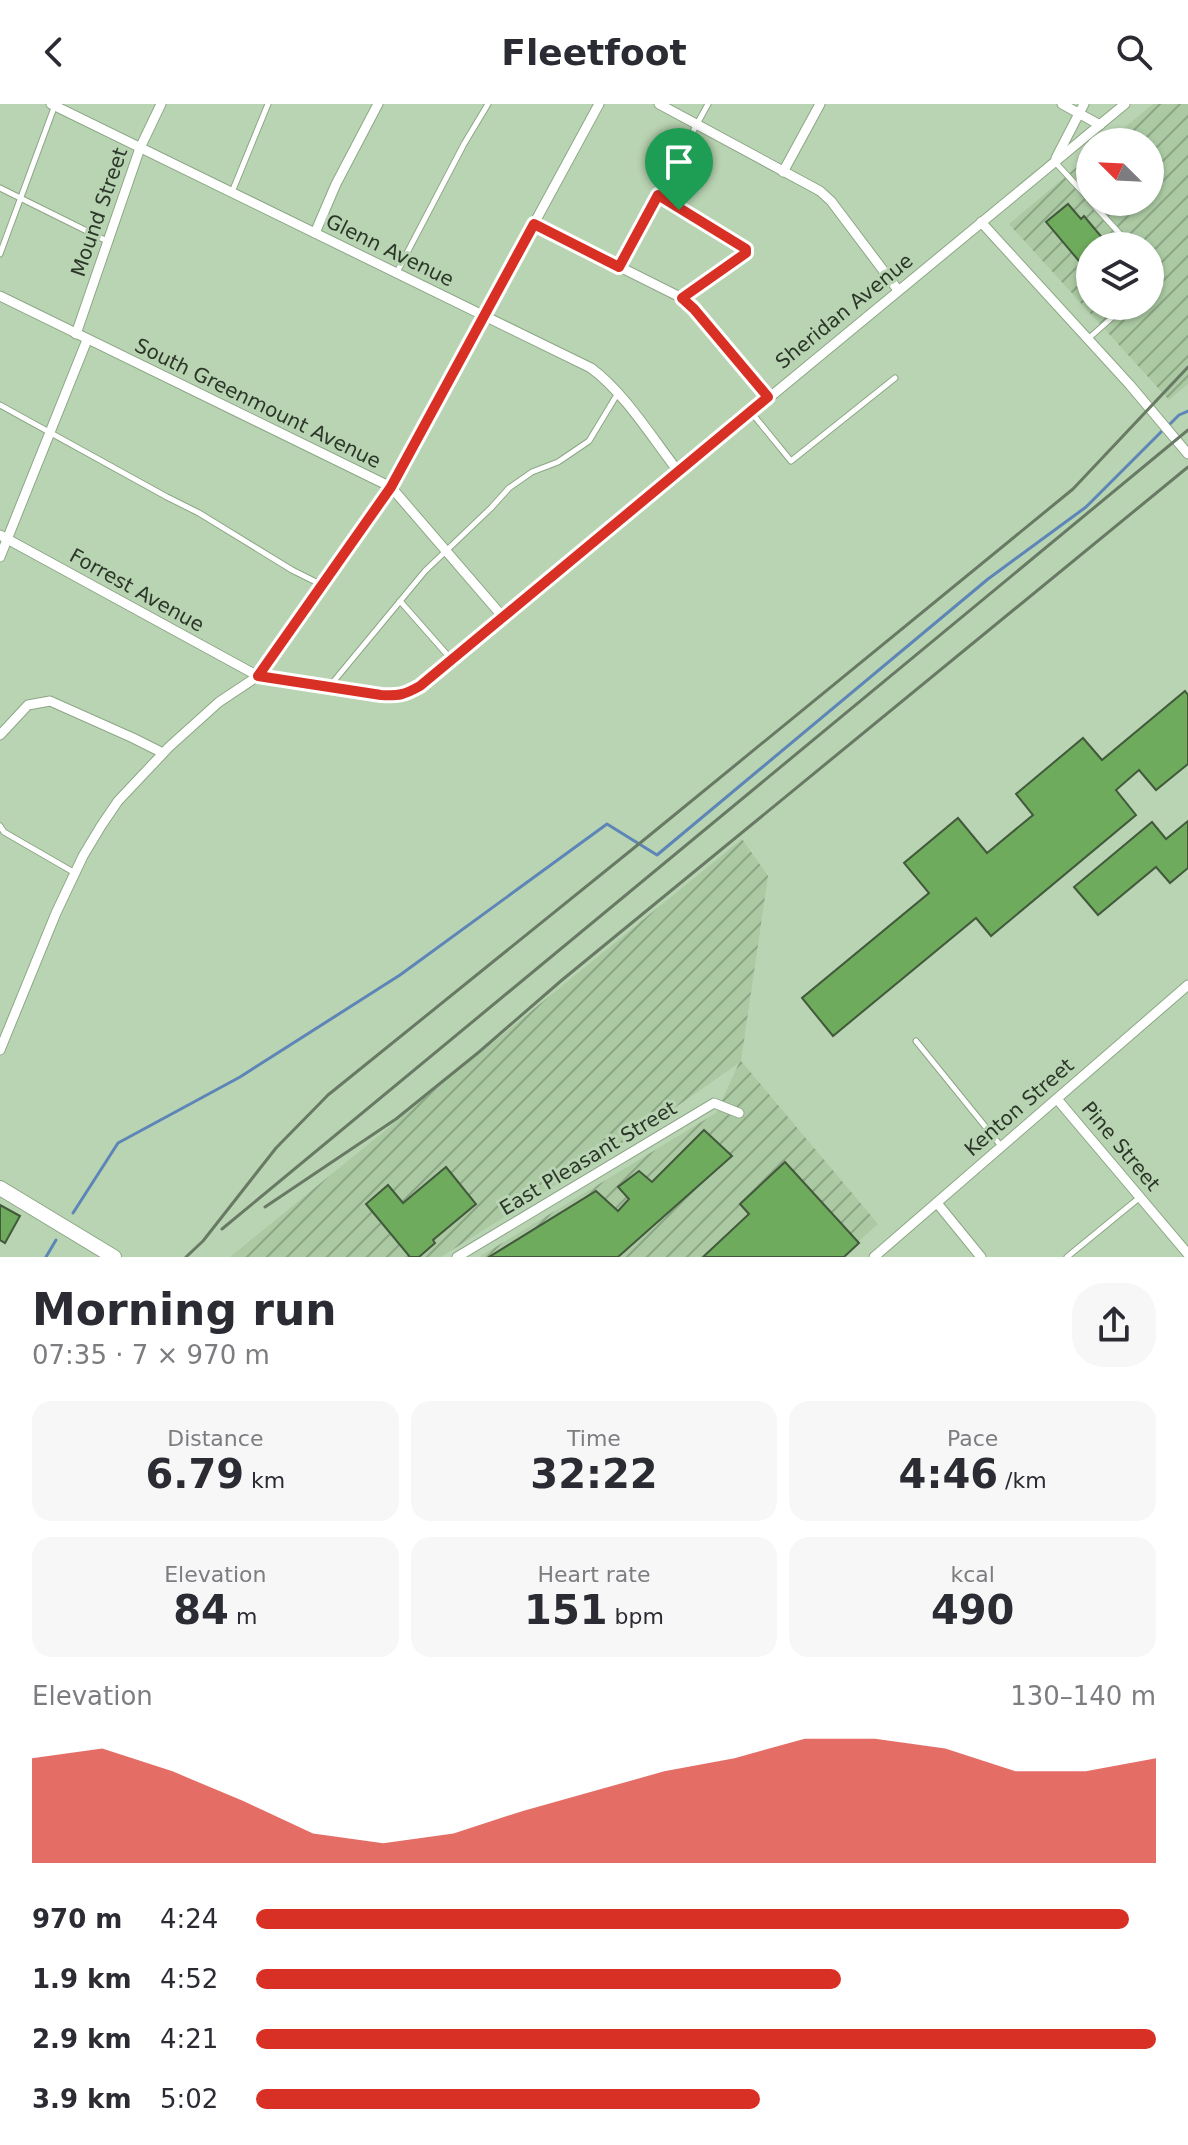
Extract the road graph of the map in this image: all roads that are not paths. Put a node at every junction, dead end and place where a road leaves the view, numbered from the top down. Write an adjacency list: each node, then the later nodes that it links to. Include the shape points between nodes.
1 (161, 104): 15 (street, Mound Street)
2 (268, 104): 20 (lane)
3 (378, 104): 27 (street)
4 (488, 104): 31 (lane)
5 (599, 104): 25 (street)
6 (659, 104): 13 (street)
7 (708, 104): 13 (lane)
8 (820, 104): 17 (street)
9 (1062, 104): 12 (street)
10 (1125, 104): 14 (street, Sheridan Avenue)
11 (53, 105): 15 (street, Glenn Avenue); 22 (lane)
12 (1081, 109): 14 (street); 16 (street)
13 (696, 125): 17 (street); 21 (lane)
14 (1100, 125): 16 (street, Sheridan Avenue)
15 (140, 148): 20 (street, Glenn Avenue); 28 (street, Mound Street)
16 (1054, 161): 18 (lane); 24 (street, Sheridan Avenue)
17 (783, 172): 32 (street, via 831,201)
18 (1076, 185)
19 (0, 188): 22 (lane)
20 (232, 193): 27 (street, Glenn Avenue)
21 (658, 195): 30 (lane); 34 (lane, via 746,249)
22 (22, 198): 28 (lane); 29 (lane)
23 (1104, 216): 26 (lane)
24 (981, 222): 32 (street, Sheridan Avenue); 38 (street)
25 (534, 224): 30 (street); 35 (street)
26 (1119, 232)
27 (315, 233): 31 (street, Glenn Avenue)
28 (108, 242): 37 (street, Mound Street)
29 (0, 254)
30 (619, 267): 34 (street)
31 (397, 273): 35 (street, Glenn Avenue)
32 (898, 290): 42 (street, Sheridan Avenue)
33 (0, 296): 37 (street, South Greenmount Avenue)
34 (682, 298): 42 (street)
35 (484, 315): 41 (street, Glenn Avenue, via 591,368); 48 (street)
36 (1109, 320): 38 (lane)
37 (76, 334): 39 (street, South Greenmount Avenue)
38 (1088, 339): 46 (street)
39 (87, 340): 45 (street); 48 (street, South Greenmount Avenue)
40 (895, 378): 44 (lane, via 791,461)
41 (618, 393): 47 (street, Glenn Avenue); 50 (lane, via 589,441 509,488)
42 (768, 397): 44 (street, Sheridan Avenue)
43 (0, 405): 45 (lane)
44 (751, 411): 47 (street, Sheridan Avenue)
45 (50, 433): 49 (street); 52 (lane)
46 (1188, 454)
47 (678, 471): 54 (street, Sheridan Avenue)
48 (391, 487): 50 (street, South Greenmount Avenue); 52 (street)
49 (4, 537): 51 (street); 56 (street, Forrest Avenue)
50 (446, 551): 53 (lane); 54 (street, South Greenmount Avenue)
51 (0, 557)
52 (321, 585): 56 (street)
53 (400, 601): 55 (lane); 57 (lane)
54 (503, 617): 55 (street, Sheridan Avenue)
55 (451, 659): 57 (street, Sheridan Avenue, via 420,686 398,696)
56 (258, 676): 57 (street, Sheridan Avenue); 59 (street, via 219,702)
57 (329, 688)
58 (0, 735): 59 (street, via 28,705 50,701)
59 (163, 753): 61 (street, via 118,801)
60 (0, 826): 61 (lane)
61 (75, 873): 64 (street)
62 (1188, 985): 65 (street, Kenton Street)
63 (916, 1041): 67 (lane)
64 (0, 1050)
65 (1057, 1099): 67 (street, Kenton Street); 69 (street, Pine Street)
66 (739, 1113): 74 (street, East Pleasant Street, via 714,1103)
67 (1002, 1146): 70 (street, Kenton Street)
68 (0, 1188): 73 (street)
69 (1140, 1197): 71 (lane); 72 (street, Pine Street)
70 (937, 1203): 75 (street, Kenton Street); 76 (street)
71 (1075, 1250): 77 (lane); 78 (lane)
72 (1188, 1254)
73 (114, 1257)
74 (457, 1257)
75 (874, 1257)
76 (981, 1257)
77 (1067, 1257)
78 (1081, 1257)

